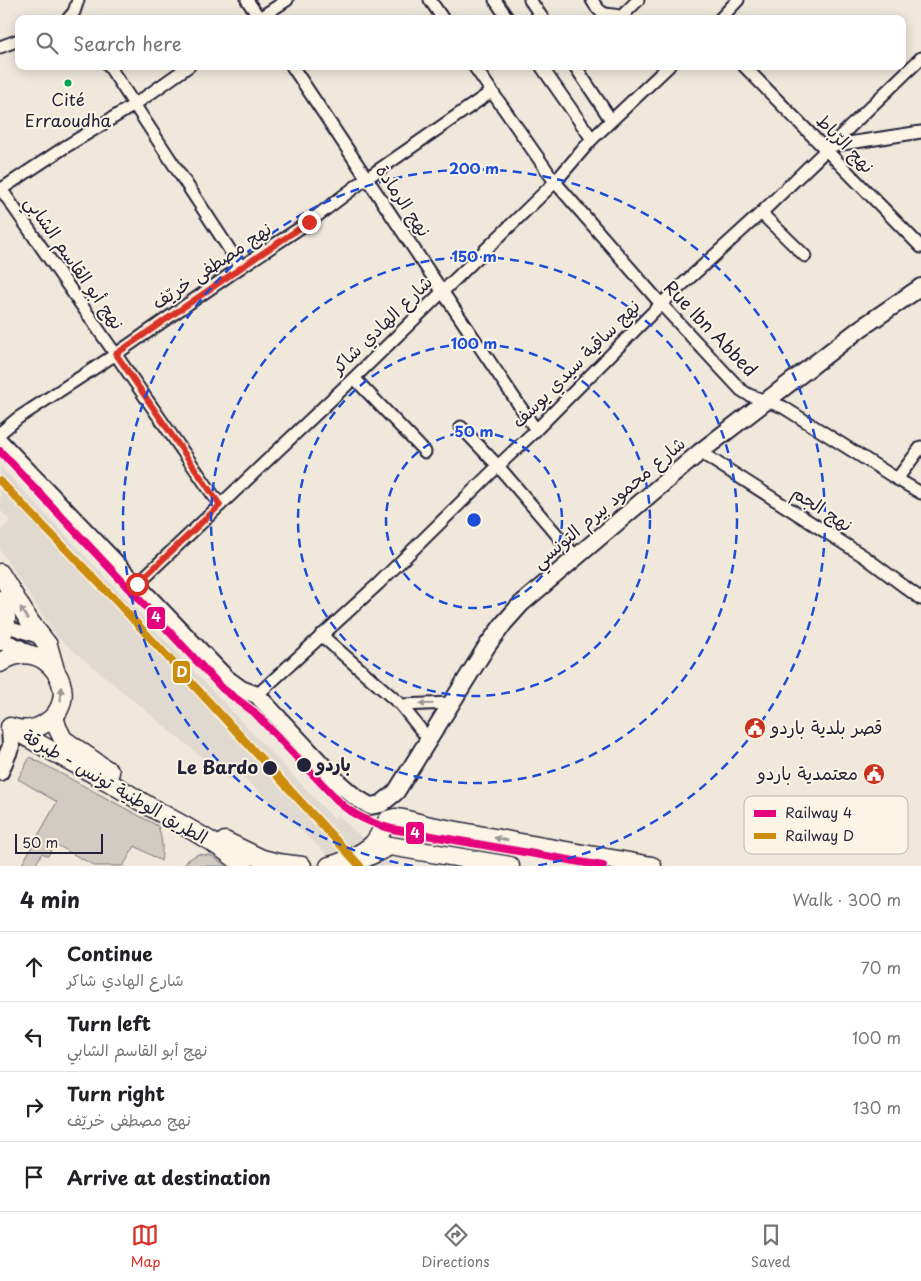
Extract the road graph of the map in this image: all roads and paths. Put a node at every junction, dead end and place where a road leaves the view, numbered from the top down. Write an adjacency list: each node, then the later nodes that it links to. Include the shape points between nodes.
1 (78, 0): 10 (street)
2 (248, 0): 11 (street)
3 (287, 0): 12 (street)
4 (430, 0): 13 (street)
5 (495, 0): 14 (street)
6 (530, 0): 15 (street)
7 (592, 0): 16 (street, via 602,13)
8 (638, 0): 17 (street)
9 (738, 0): 18 (street)
10 (74, 15)
11 (257, 15)
12 (264, 15)
13 (440, 15)
14 (505, 15)
15 (540, 15)
16 (608, 15)
17 (626, 15)
18 (724, 15)
19 (15, 41): 20 (street)
20 (0, 47)
21 (921, 58): 35 (street, نهج ساقية سيدي يوسف)
22 (112, 70): 31 (street)
23 (183, 70): 31 (street)
24 (295, 70): 36 (street, نهج الرمادة)
25 (477, 70): 30 (street, Rue Ibn Abbed)
26 (544, 70): 34 (street)
27 (578, 70): 32 (street)
28 (664, 70): 32 (street, شارع الهادي شاكر)
29 (748, 70): 35 (street, نهج الرّباط)
30 (491, 92): 36 (street, نهج مصطفى خريّف); 37 (street, Rue Ibn Abbed)
31 (134, 105): 38 (street); 42 (street)
32 (611, 120): 34 (street, شارع الهادي شاكر)
33 (921, 132): 35 (street)
34 (592, 139): 37 (street, شارع الهادي شاكر)
35 (828, 148): 39 (street, نهج ساقية سيدي يوسف); 40 (street, نهج الرّباط)
36 (366, 178): 42 (street, نهج مصطفى خريّف, via 309,222); 44 (street, نهج الرمادة)
37 (555, 182): 44 (street, شارع الهادي شاكر); 45 (street, Rue Ibn Abbed)
38 (1, 189): 46 (street, نهج أبو القاسم الشابي)
39 (761, 213): 41 (street); 45 (street, نهج ساقية سيدي يوسف)
40 (921, 247)
41 (805, 256)
42 (242, 267): 46 (street, نهج مصطفى خريّف)
43 (921, 287): 48 (main road, شارع محمود بيرم التونسي, via 861,328)
44 (442, 291): 47 (street, شارع الهادي شاكر); 50 (street, نهج الرمادة)
45 (660, 304): 48 (street, Rue Ibn Abbed, via 741,390); 50 (street, نهج ساقية سيدي يوسف)
46 (116, 354): 51 (street, نهج مصطفى خريّف); 59 (street, نهج أبو القاسم الشابي)
47 (354, 378): 54 (street); 59 (street, شارع الهادي شاكر)
48 (767, 401): 55 (main road, شارع محمود بيرم التونسي); 57 (street, Rue Ibn Abbed, via 784,407)
49 (461, 427): 56 (street)
50 (536, 430): 56 (street, نهج ساقية سيدي يوسف)
51 (0, 433)
52 (0, 442): 62 (main road)
53 (921, 447): 57 (street)
54 (424, 452)
55 (700, 452): 60 (main road, شارع محمود بيرم التونسي); 63 (street, نهج الجم, via 852,549)
56 (498, 466): 60 (street); 66 (street, نهج ساقية سيدي يوسف)
57 (897, 480): 58 (street, Rue Ibn Abbed)
58 (921, 493)
59 (220, 505): 62 (street, شارع الهادي شاكر)
60 (576, 557): 72 (main road, شارع محمود بيرم التونسي, via 521,604 504,623)
61 (0, 573): 67 (main road, one-way to 61)
62 (137, 584): 71 (main road, via 226,678)
63 (921, 599)
64 (0, 600): 65 (main road, via 6,613)
65 (1, 634): 67 (street, via 40,638); 68 (main road)
66 (321, 635): 71 (street, نهج ساقية سيدي يوسف); 73 (street)
67 (46, 642): 70 (main road)
68 (30, 655): 69 (main road, via 15,655); 70 (main road, via 42,658)
69 (0, 663)
70 (55, 670): 74 (main road, one-way to 70, via 62,690)
71 (257, 695): 76 (main road, شارع محمود بيرم التونسي, via 344,787 370,806 381,804 396,792)
72 (451, 703): 73 (street, one-way to 73); 76 (main road, شارع محمود بيرم التونسي)
73 (401, 705): 76 (street)
74 (54, 716): 75 (main road, via 33,729); 78 (main road, الطريق الوطنية تونس - طبرقة, via 64,739 107,770 217,837)
75 (5, 724): 77 (main road, via 11,746); 79 (main road, الطريق الوطنية تونس - طبرقة, via 180,823)
76 (429, 740)
77 (0, 772)
78 (266, 862): 80 (main road, الطريق الوطنية تونس - طبرقة)
79 (244, 866)
80 (302, 866)
81 (329, 866): 84 (main road, one-way to 81, via 395,818 388,820 376,840 364,851)
82 (349, 866): 83 (main road, via 390,846)
83 (510, 866)
84 (652, 866)

